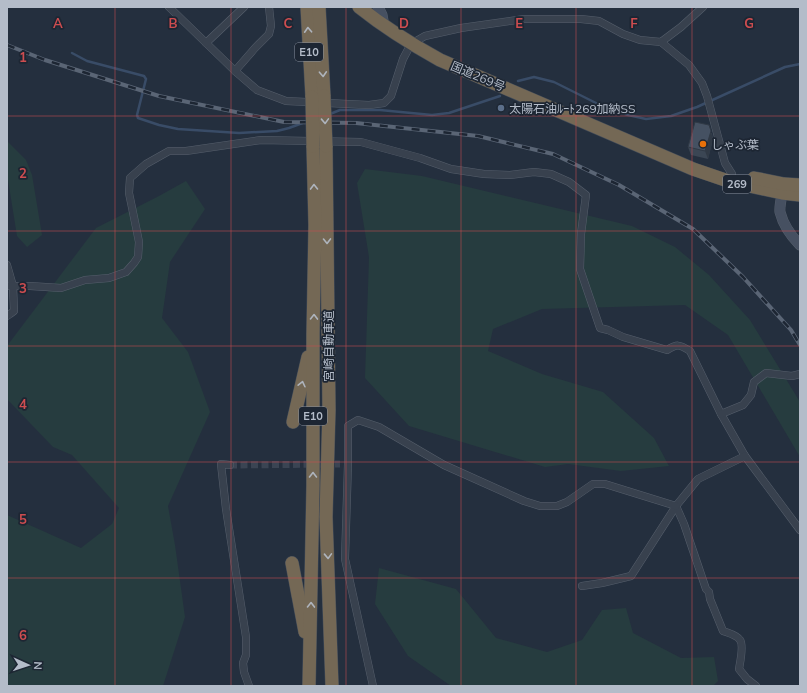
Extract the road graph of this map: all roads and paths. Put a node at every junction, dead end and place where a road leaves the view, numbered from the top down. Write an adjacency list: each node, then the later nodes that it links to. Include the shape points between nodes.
1 (244, 7): 11 (street)
2 (269, 7): 13 (street, via 269,34)
3 (306, 7): 14 (highway, 宮崎自動車道 / E10, one-way to 3)
4 (319, 7): 14 (highway, 宮崎自動車道 / E10, one-way to 14)
5 (359, 7): 9 (highway, 国道269号 / 269)
6 (378, 7): 9 (street)
7 (703, 7): 10 (street)
8 (174, 9): 11 (street)
9 (384, 26): 12 (highway, 国道269号 / 269)
10 (662, 42): 12 (street, via 640,40 600,21 524,19 461,28 425,36); 16 (street, via 689,66 702,83)
11 (206, 43): 13 (street)
12 (411, 44): 13 (street, via 403,59 391,96 384,103 369,105 286,101 257,90); 16 (highway, 国道269号 / 269, via 440,60 693,169)
13 (235, 70)
14 (318, 96): 15 (highway, 宮崎自動車道 / E10, bridge)
15 (320, 146): 24 (highway, 宮崎自動車道 / E10, one-way to 15, via 315,225); 39 (highway, 宮崎自動車道 / E10, one-way to 39, via 329,395 326,517)
16 (731, 178): 18 (highway, 国道269号 / 269)
17 (800, 185): 18 (highway, 269)
18 (783, 189): 19 (highway, 269); 20 (street, via 780,210 786,226)
19 (800, 195)
20 (800, 245)
21 (7, 265): 22 (street)
22 (10, 286): 23 (street, via 14,311); 26 (street, via 61,288 85,280 109,278 126,272 138,257 139,242 129,193 130,178 146,164 169,151 186,151 261,140 361,142 451,169 484,174 551,174 570,182 586,195 580,269 600,328 667,350 674,345 681,345 690,350)
23 (7, 316)
24 (313, 334): 27 (highway, one-way to 24); 36 (highway, 宮崎自動車道 / E10, one-way to 24)
25 (800, 374): 26 (street, via 792,376 766,373 754,382 751,395 743,405)
26 (721, 414): 28 (street)
27 (293, 422)
28 (745, 456): 32 (street, via 698,479); 33 (street)
29 (340, 464): 30 (street)
30 (348, 464): 32 (street, via 348,426 358,420 379,427 444,465 540,506 557,506 567,502 593,484 605,484); 40 (street, via 346,559)
31 (230, 465): 37 (street, via 221,464 246,637 243,663)
32 (676, 506): 35 (street, via 631,576); 41 (street, via 723,631 741,640 739,670)
33 (800, 530)
34 (292, 563): 36 (highway)
35 (582, 586)
36 (310, 661): 38 (highway, 宮崎自動車道 / E10)
37 (248, 686)
38 (310, 686)
39 (332, 686)
40 (373, 686)
41 (756, 686)

